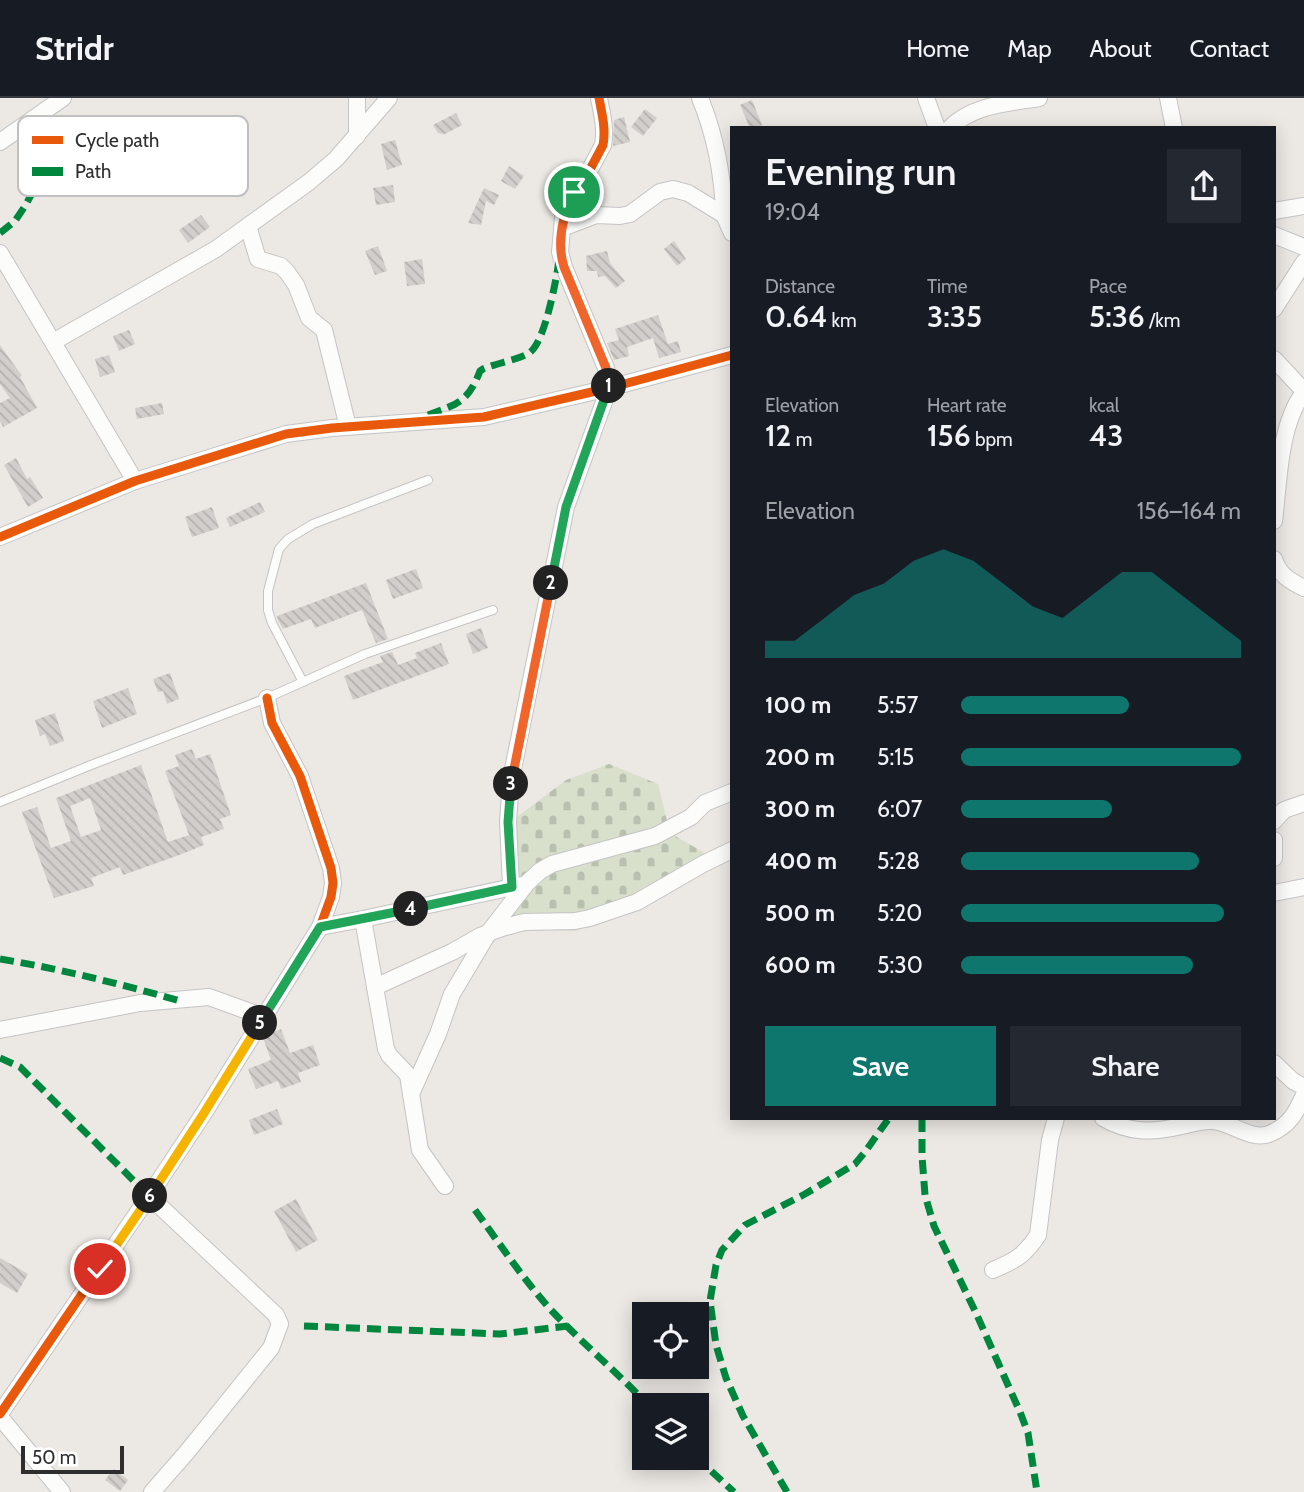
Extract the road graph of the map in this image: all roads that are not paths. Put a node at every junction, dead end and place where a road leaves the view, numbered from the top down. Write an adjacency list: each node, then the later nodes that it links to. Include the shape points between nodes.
1 (63, 98): 9 (street)
2 (357, 98): 14 (street)
3 (389, 98): 14 (street)
4 (599, 98): 20 (street, via 603,145 568,204)
5 (701, 98): 18 (street, via 720,167)
6 (926, 98): 10 (street)
7 (1039, 98): 11 (street, via 992,106)
8 (1168, 98): 12 (street)
9 (37, 116)
10 (936, 126)
11 (952, 126)
12 (1174, 126)
13 (18, 129): 15 (street)
14 (357, 136): 19 (street, via 309,182)
15 (0, 142)
16 (1304, 206): 17 (street)
17 (1276, 211)
18 (724, 215): 20 (street, via 673,189 660,192 630,214 596,215); 21 (street)
19 (248, 226): 27 (street); 32 (street, via 258,259 287,272 309,318 324,330)
20 (562, 228): 30 (street, via 564,267 606,368)
21 (730, 228)
22 (1276, 236): 23 (street)
23 (1304, 247)
24 (0, 253): 27 (street)
25 (1304, 262): 26 (street)
26 (1276, 306)
27 (53, 342): 34 (street)
28 (730, 356): 30 (street)
29 (1276, 361): 31 (street)
30 (609, 388): 32 (street, via 484,417); 48 (street, via 566,507 511,779 508,822)
31 (1304, 391): 35 (street, via 1288,421)
32 (348, 427): 34 (street, via 286,435)
33 (428, 480): 41 (lane, via 313,524 279,549 268,610)
34 (135, 481): 37 (street)
35 (1276, 505)
36 (0, 519): 37 (street)
37 (5, 535)
38 (1276, 564): 39 (street, via 1283,575)
39 (1304, 588)
40 (493, 610): 41 (lane, via 365,654)
41 (303, 682): 42 (lane)
42 (267, 698): 44 (lane); 52 (street, via 272,723 300,776 329,860 332,889)
43 (730, 793): 48 (street, via 705,803 667,831 552,864)
44 (0, 802)
45 (1304, 803): 46 (street, via 1284,810)
46 (1276, 819)
47 (730, 851): 53 (street, via 637,902 590,918 524,922)
48 (519, 885): 51 (street); 53 (street)
49 (1304, 887): 50 (street)
50 (1276, 892)
51 (363, 919): 52 (street); 54 (street)
52 (320, 927): 55 (street)
53 (489, 932): 54 (street); 59 (street, via 452,994)
54 (375, 987): 59 (street, via 387,1051 407,1074)
55 (264, 1017): 56 (street, via 209,998 140,1003); 64 (street)
56 (0, 1030)
57 (1276, 1065): 58 (street)
58 (1304, 1087)
59 (411, 1094): 63 (street, via 420,1150)
60 (1304, 1095): 62 (street, via 1290,1121 1262,1136 1212,1121 1156,1131 1134,1131)
61 (1055, 1120): 65 (street, via 1038,1236 1019,1258)
62 (1123, 1122)
63 (444, 1185)
64 (149, 1196): 66 (street); 70 (street, via 276,1315 280,1324 271,1348)
65 (993, 1270)
66 (0, 1416): 67 (street)
67 (12, 1433): 68 (street); 69 (street)
68 (0, 1447)
69 (62, 1492)
70 (152, 1492)

